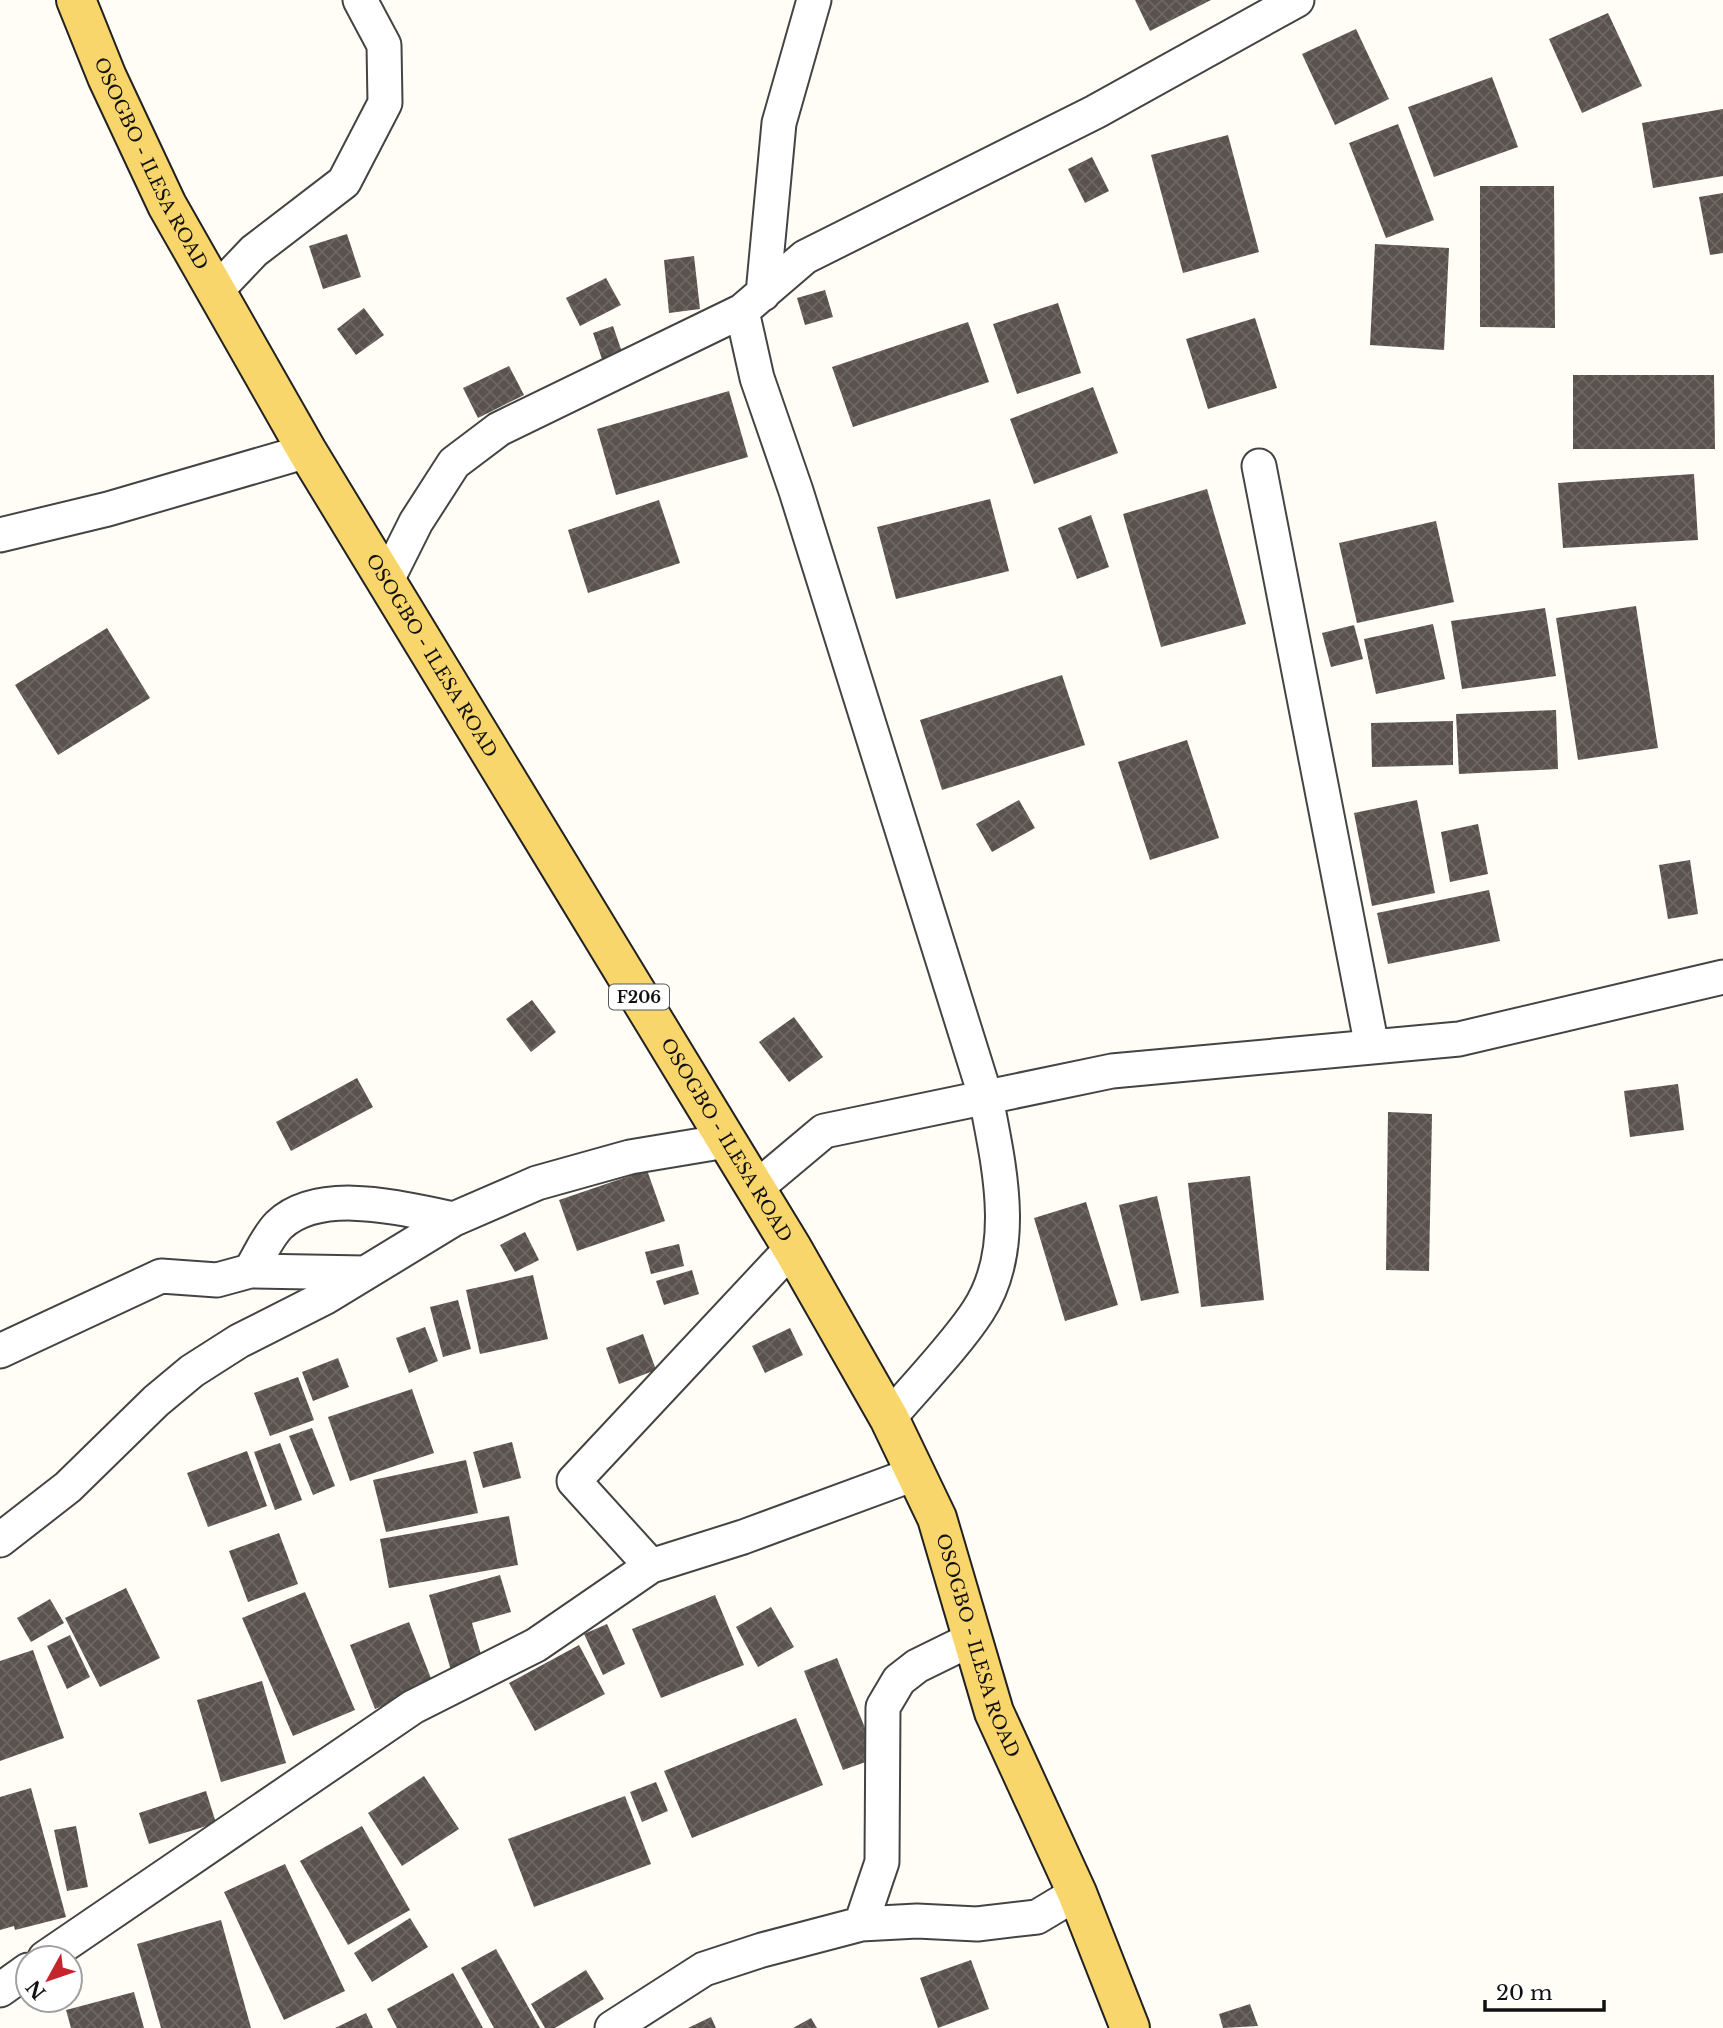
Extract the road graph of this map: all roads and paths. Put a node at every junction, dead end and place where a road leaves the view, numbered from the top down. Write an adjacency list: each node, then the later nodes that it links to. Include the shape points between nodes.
1 (76, 0): 6 (main road, OSOGBO - ILESA ROAD / F206, via 167,205)
2 (360, 0): 6 (street, via 384,45 385,103 344,182 254,251)
3 (814, 0): 7 (street, via 779,123)
4 (1297, 0): 5 (street)
5 (1249, 12): 7 (street, via 1095,112 805,257)
6 (216, 291): 8 (main road, OSOGBO - ILESA ROAD / F206)
7 (752, 302): 11 (street, via 499,429 463,456 416,522); 14 (street, via 757,378)
8 (307, 451): 10 (street); 11 (main road, OSOGBO - ILESA ROAD / F206)
9 (1259, 466): 13 (street)
10 (0, 535)
11 (386, 582): 15 (main road, OSOGBO - ILESA ROAD / F206)
12 (1723, 978): 13 (street, via 1459,1039)
13 (1373, 1047): 14 (street, via 1112,1071)
14 (986, 1098): 16 (street, via 824,1131); 22 (street, via 1003,1184 999,1261 979,1311)
15 (726, 1140): 16 (main road, OSOGBO - ILESA ROAD / F206); 17 (street, via 630,1157 537,1183)
16 (756, 1188): 18 (main road, OSOGBO - ILESA ROAD / F206)
17 (454, 1219): 19 (street, via 392,1207 326,1203 297,1211 276,1227); 20 (street)
18 (792, 1248): 22 (main road, OSOGBO - ILESA ROAD / F206); 25 (street, via 574,1482)
19 (250, 1271): 20 (street); 21 (street, via 217,1280 161,1276)
20 (365, 1273): 24 (street, via 192,1371 68,1487)
21 (0, 1351)
22 (889, 1418): 23 (main road, OSOGBO - ILESA ROAD / F206)
23 (914, 1474): 25 (street); 26 (main road, OSOGBO - ILESA ROAD / F206, via 937,1518)
24 (0, 1540)
25 (651, 1566): 29 (street, via 536,1645 412,1707)
26 (972, 1639): 27 (main road, OSOGBO - ILESA ROAD / F206, via 994,1712); 28 (street, via 917,1665 899,1679 883,1707 882,1862)
27 (1077, 1894): 28 (street, via 1037,1917 1002,1922); 31 (main road, OSOGBO - ILESA ROAD / F206)
28 (860, 1924): 30 (street, via 704,1969)
29 (66, 1944)
30 (612, 2028)
31 (1130, 2028)

